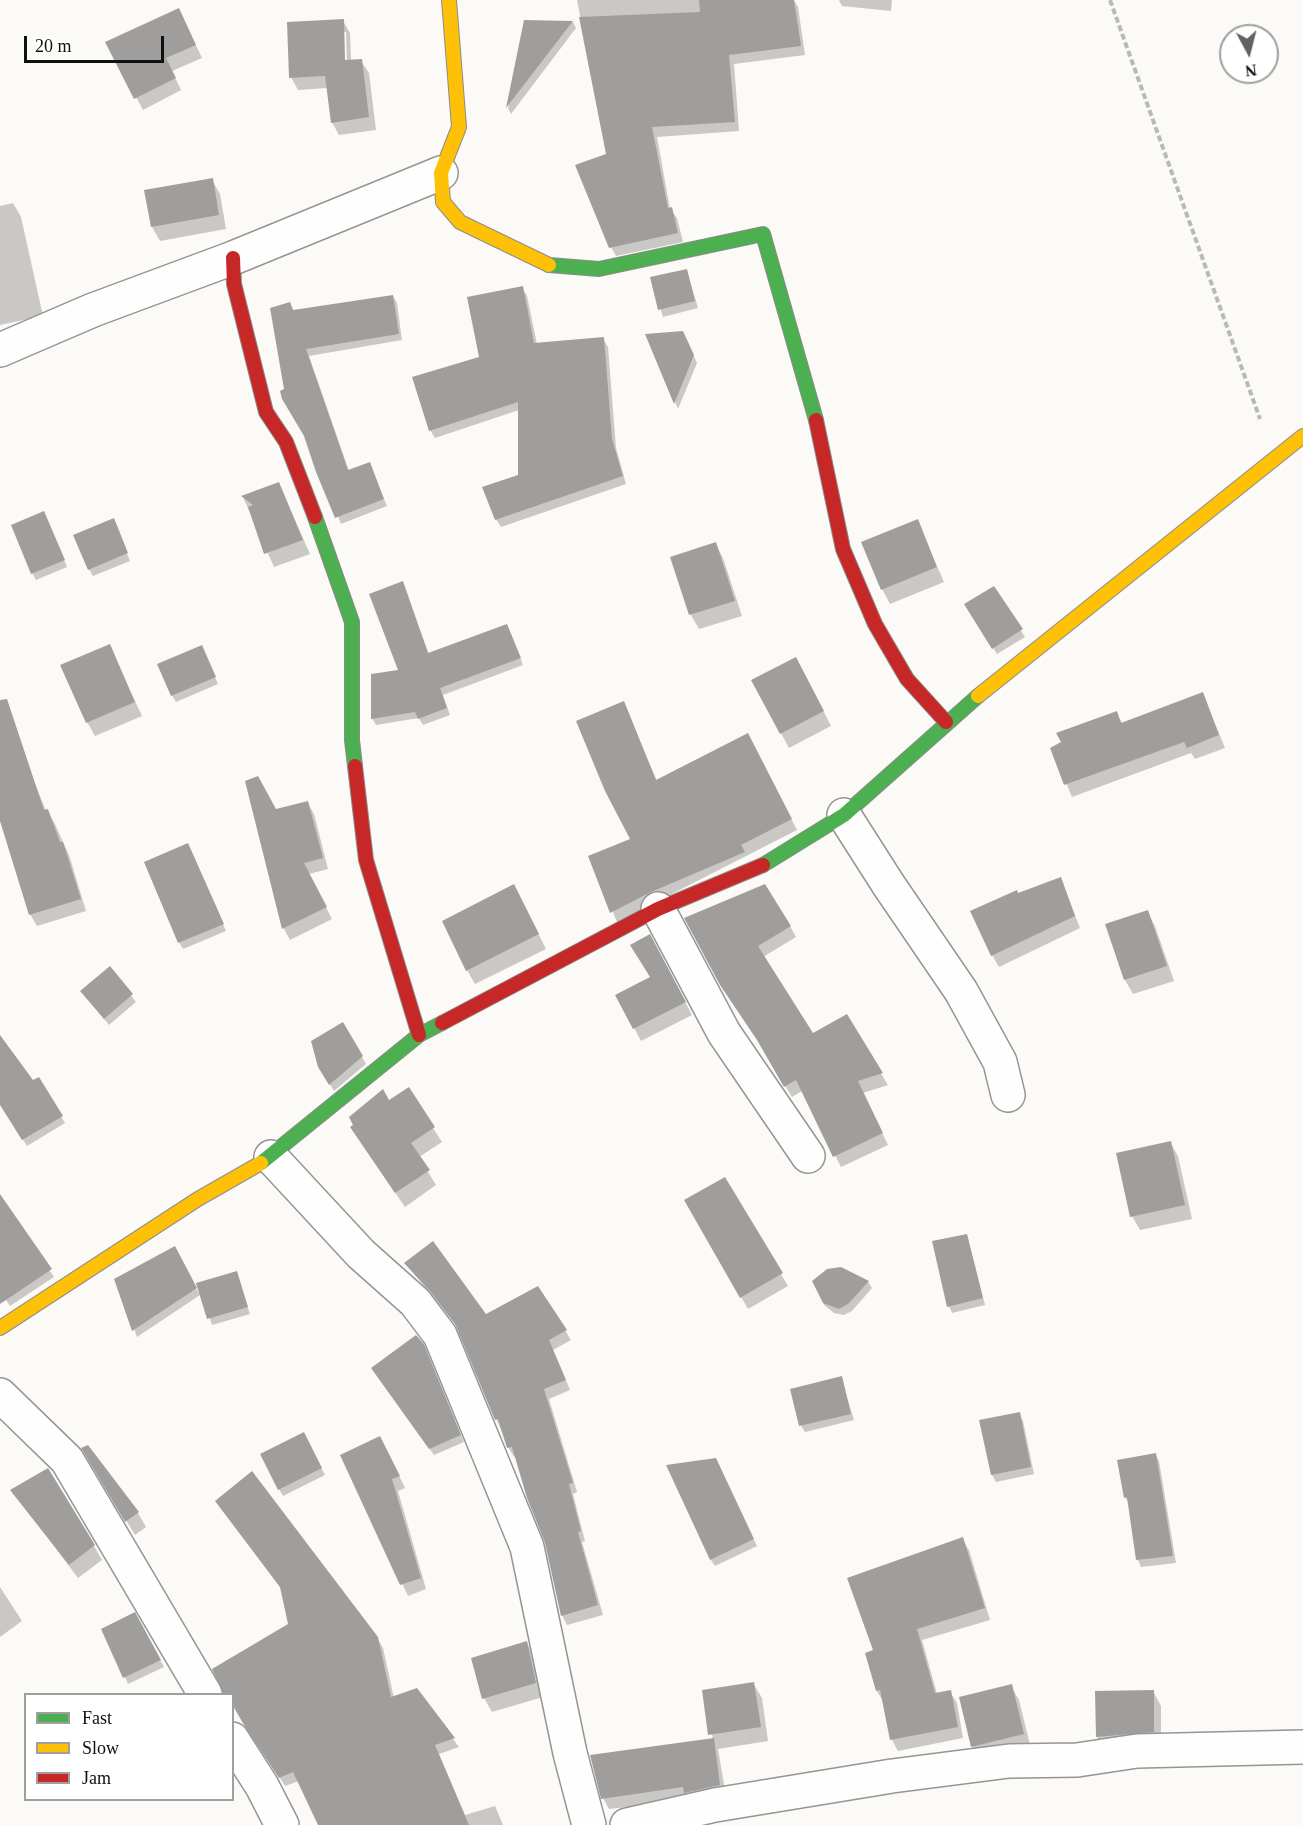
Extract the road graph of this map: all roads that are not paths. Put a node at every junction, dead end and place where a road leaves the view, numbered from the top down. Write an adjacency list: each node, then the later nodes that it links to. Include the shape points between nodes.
1 (449, 0): 2 (street, via 459,127)
2 (441, 173): 3 (street); 6 (street, via 443,202 460,222 553,267 599,269 763,234 816,419 843,549 875,624 907,679)
3 (233, 258): 4 (street, via 93,310); 9 (street, via 234,284 266,412 286,442 352,622 352,740 366,860)
4 (0, 350)
5 (1303, 436): 6 (street)
6 (946, 722): 7 (street)
7 (844, 814): 8 (street, via 765,864); 10 (street, via 961,991 1000,1062)
8 (658, 909): 9 (street); 11 (street, via 724,1033)
9 (419, 1035): 12 (street)
10 (1008, 1095)
11 (808, 1156)
12 (271, 1157): 13 (street, via 198,1199); 19 (street, via 361,1254 416,1302 440,1335 528,1547 570,1753)
13 (0, 1328)
14 (0, 1395): 15 (street, via 67,1460)
15 (204, 1693)
16 (234, 1742): 18 (street)
17 (1303, 1747): 20 (street, via 1137,1751 1077,1760 1009,1761 716,1805)
18 (282, 1825)
19 (589, 1825)
20 (627, 1825)

